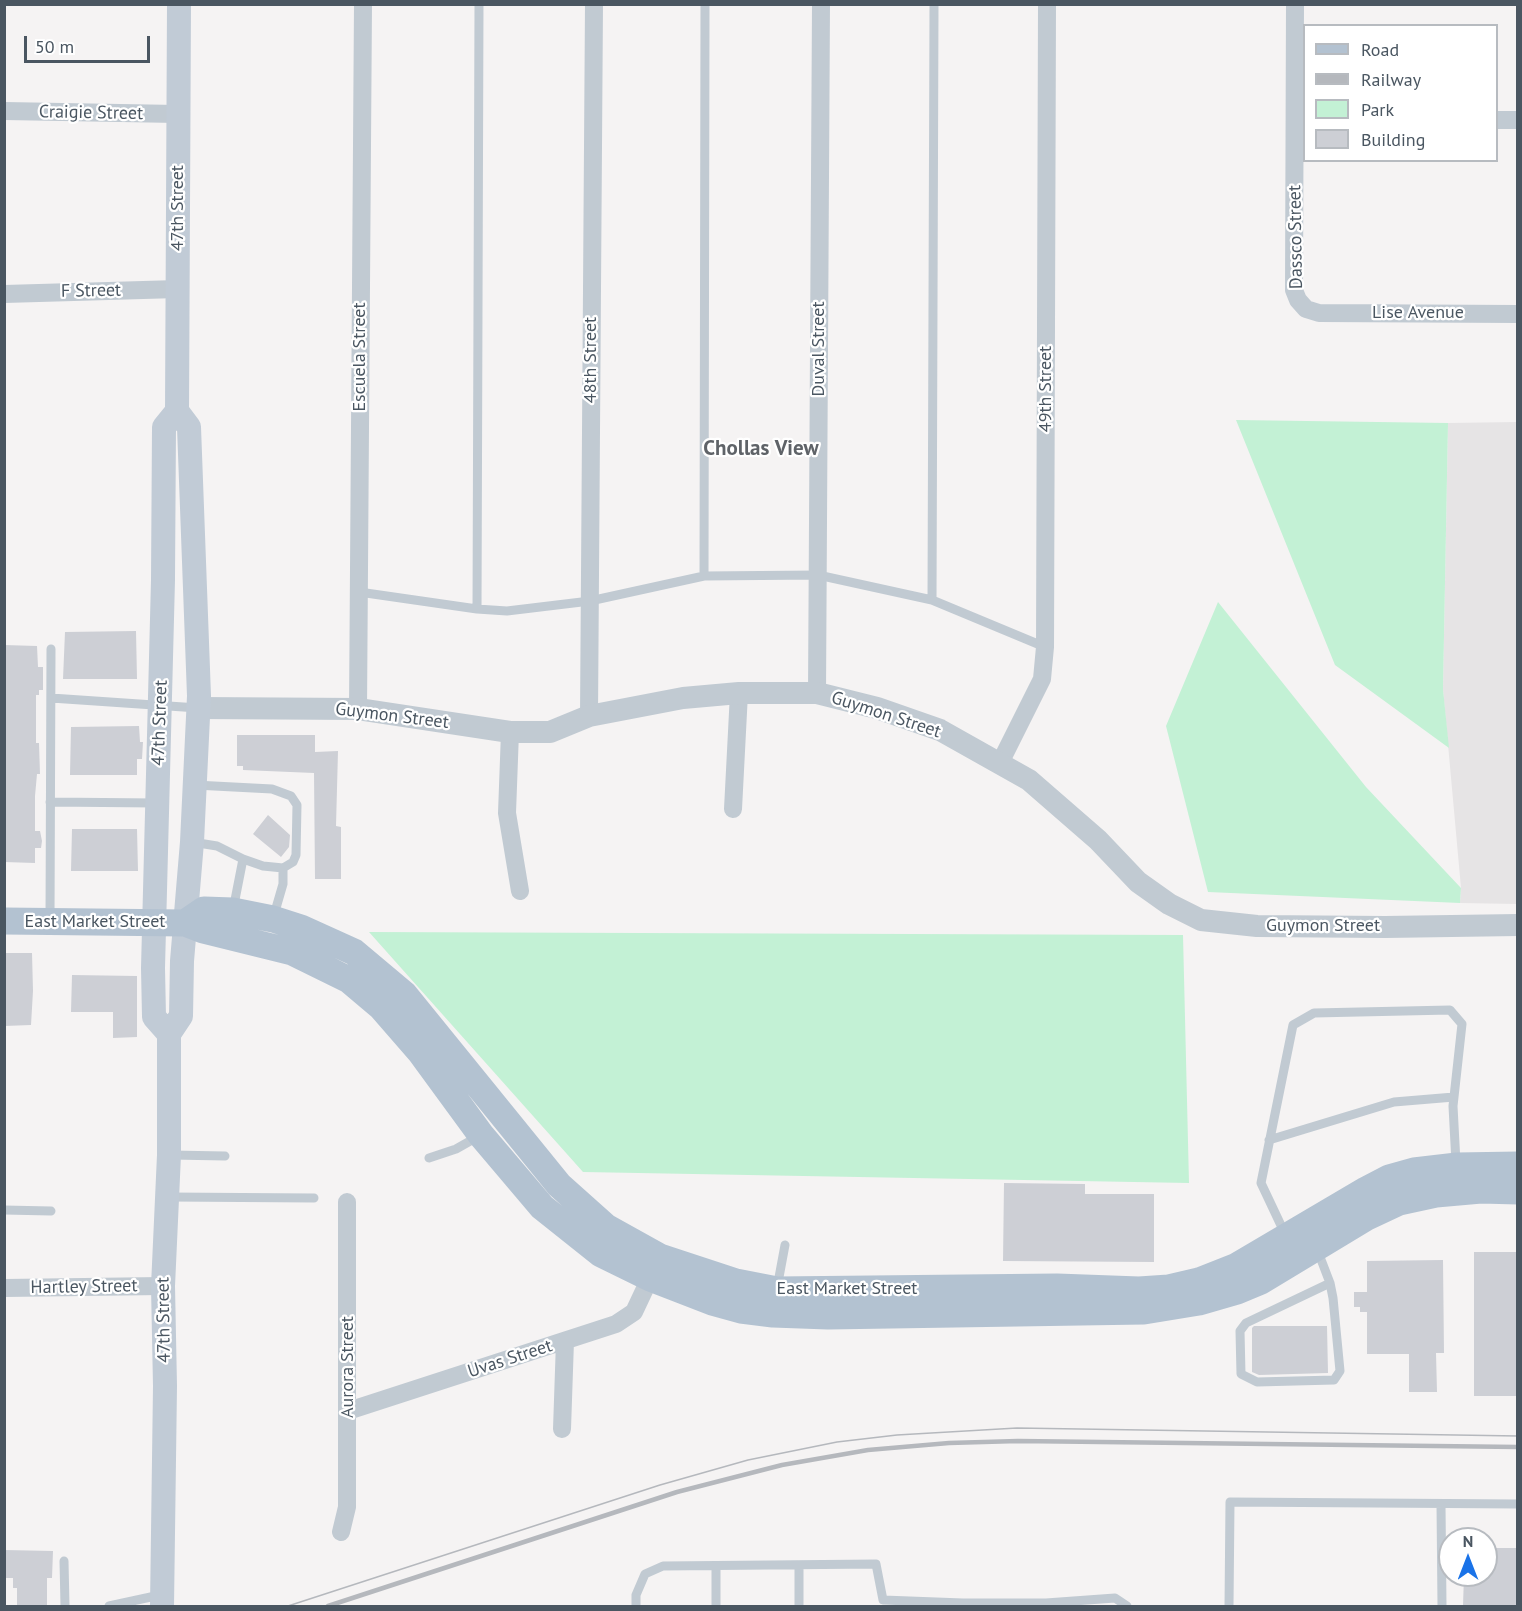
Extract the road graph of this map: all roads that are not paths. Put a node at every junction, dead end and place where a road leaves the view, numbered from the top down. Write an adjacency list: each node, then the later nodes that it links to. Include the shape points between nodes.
1 (179, 4): 11 (main road, 47th Street)
2 (363, 4): 22 (street, Escuela Street)
3 (479, 4): 25 (lane)
4 (594, 4): 24 (street, 48th Street)
5 (705, 4): 21 (lane)
6 (821, 4): 20 (street, Duval Street)
7 (934, 4): 23 (lane)
8 (1047, 4): 26 (street, 49th Street)
9 (1295, 4): 12 (street, Dassco Street)
10 (4, 111): 11 (street, Craigie Street)
11 (178, 114): 15 (main road, 47th Street)
12 (1299, 119): 17 (street, Dassco Street, via 1294,290 1306,309)
13 (1498, 120): 14 (street)
14 (1518, 120)
15 (178, 290): 16 (street, F Street); 19 (main road, 47th Street)
16 (4, 294)
17 (1319, 313): 18 (street, Lise Avenue)
18 (1518, 314)
19 (177, 411): 31 (main road, 47th Street, via 164,426); 32 (main road, 47th Street, via 189,426)
20 (818, 574): 21 (lane); 23 (lane); 29 (street, Duval Street)
21 (704, 576): 24 (lane)
22 (359, 592): 25 (lane); 33 (street, Escuela Street)
23 (932, 600): 26 (lane)
24 (590, 601): 25 (lane, via 507,611); 34 (street, 48th Street)
25 (477, 609)
26 (1045, 647): 36 (street, 49th Street, via 1042,680)
27 (51, 649): 30 (lane)
28 (739, 693): 29 (street, Guymon Street); 34 (street, Guymon Street, via 683,698); 40 (street)
29 (817, 693): 36 (street, Guymon Street, via 940,730)
30 (51, 698): 31 (lane); 38 (lane)
31 (161, 705): 32 (lane); 39 (main road, 47th Street)
32 (198, 708): 33 (street, Guymon Street); 37 (main road, 47th Street)
33 (358, 709): 35 (street, Guymon Street)
34 (589, 716): 35 (street, Guymon Street, via 550,732)
35 (510, 732): 44 (street, via 507,813)
36 (1000, 763): 51 (street, Guymon Street, via 1029,780 1098,840 1138,882 1168,904 1201,920 1257,926)
37 (195, 785): 41 (main road, 47th Street); 43 (lane, via 272,789 291,796 297,805 296,855)
38 (50, 802): 39 (lane); 48 (lane)
39 (158, 803): 49 (main road, 47th Street)
40 (733, 809)
41 (192, 842): 42 (lane, via 217,846); 50 (main road, 47th Street)
42 (243, 859): 43 (lane); 45 (lane)
43 (283, 868): 46 (lane, via 283,885)
44 (520, 891)
45 (233, 911): 46 (main road, East Market Street); 50 (main road, East Market Street, via 204,910)
46 (273, 919): 74 (main road, East Market Street, via 354,952 404,994 559,1185 606,1227 660,1257 736,1282)
47 (4, 921): 48 (main road, East Market Street)
48 (50, 921): 49 (main road, East Market Street)
49 (155, 922): 50 (main road, East Market Street); 52 (main road, 47th Street, via 154,1017)
50 (185, 922): 52 (main road, 47th Street, via 181,1016); 54 (main road, East Market Street, via 292,952 350,980 381,1007 421,1053)
51 (1518, 925)
52 (170, 1034): 56 (main road, 47th Street)
53 (1454, 1097): 55 (lane, via 1394,1102); 55 (lane, via 1462,1024 1450,1010 1314,1013 1293,1025); 59 (lane)
54 (481, 1136): 58 (lane); 70 (main road, East Market Street, via 542,1207 601,1254)
55 (1269, 1140): 67 (lane, via 1261,1183)
56 (169, 1155): 57 (lane); 62 (main road, 47th Street)
57 (225, 1156)
58 (429, 1158)
59 (1457, 1166): 60 (main road, East Market Street); 67 (main road, East Market Street, via 1389,1178)
60 (1518, 1166)
61 (1518, 1191): 69 (main road, East Market Street, via 1436,1194 1399,1202)
62 (166, 1197): 63 (lane); 72 (main road, 47th Street)
63 (314, 1198)
64 (347, 1202): 76 (street, Aurora Street)
65 (4, 1210): 66 (lane)
66 (51, 1211)
67 (1287, 1238): 74 (main road, East Market Street, via 1237,1266 1170,1288)
68 (785, 1245): 74 (lane)
69 (1317, 1246): 70 (main road, East Market Street, via 1261,1281 1237,1291 1144,1311 773,1314 712,1302); 71 (lane)
70 (650, 1278): 74 (main road, via 659,1273 738,1295); 75 (street, Uvas Street, via 634,1312 616,1324)
71 (1330, 1283): 71 (lane, via 1340,1371 1334,1380 1257,1382 1241,1374 1240,1331 1246,1323)
72 (163, 1286): 73 (street, Hartley Street); 84 (main road, 47th Street)
73 (4, 1288)
74 (777, 1290)
75 (565, 1341): 76 (street, Uvas Street); 77 (street)
76 (348, 1411): 80 (street, Aurora Street, via 347,1507)
77 (562, 1429)
78 (1441, 1504): 79 (lane); 94 (lane, via 1230,1503); 95 (lane)
79 (1518, 1504)
80 (341, 1532)
81 (64, 1561): 88 (lane)
82 (799, 1565): 83 (lane); 85 (lane, via 876,1564); 92 (lane)
83 (716, 1566): 90 (lane, via 663,1566 645,1574); 91 (lane)
84 (162, 1600): 89 (lane)
85 (883, 1603): 86 (lane)
86 (963, 1605): 87 (lane)
87 (1047, 1605): 93 (lane, via 1115,1598)
88 (65, 1606)
89 (109, 1606)
90 (636, 1606)
91 (716, 1606)
92 (799, 1606)
93 (1127, 1606)
94 (1229, 1606)
95 (1442, 1606)

